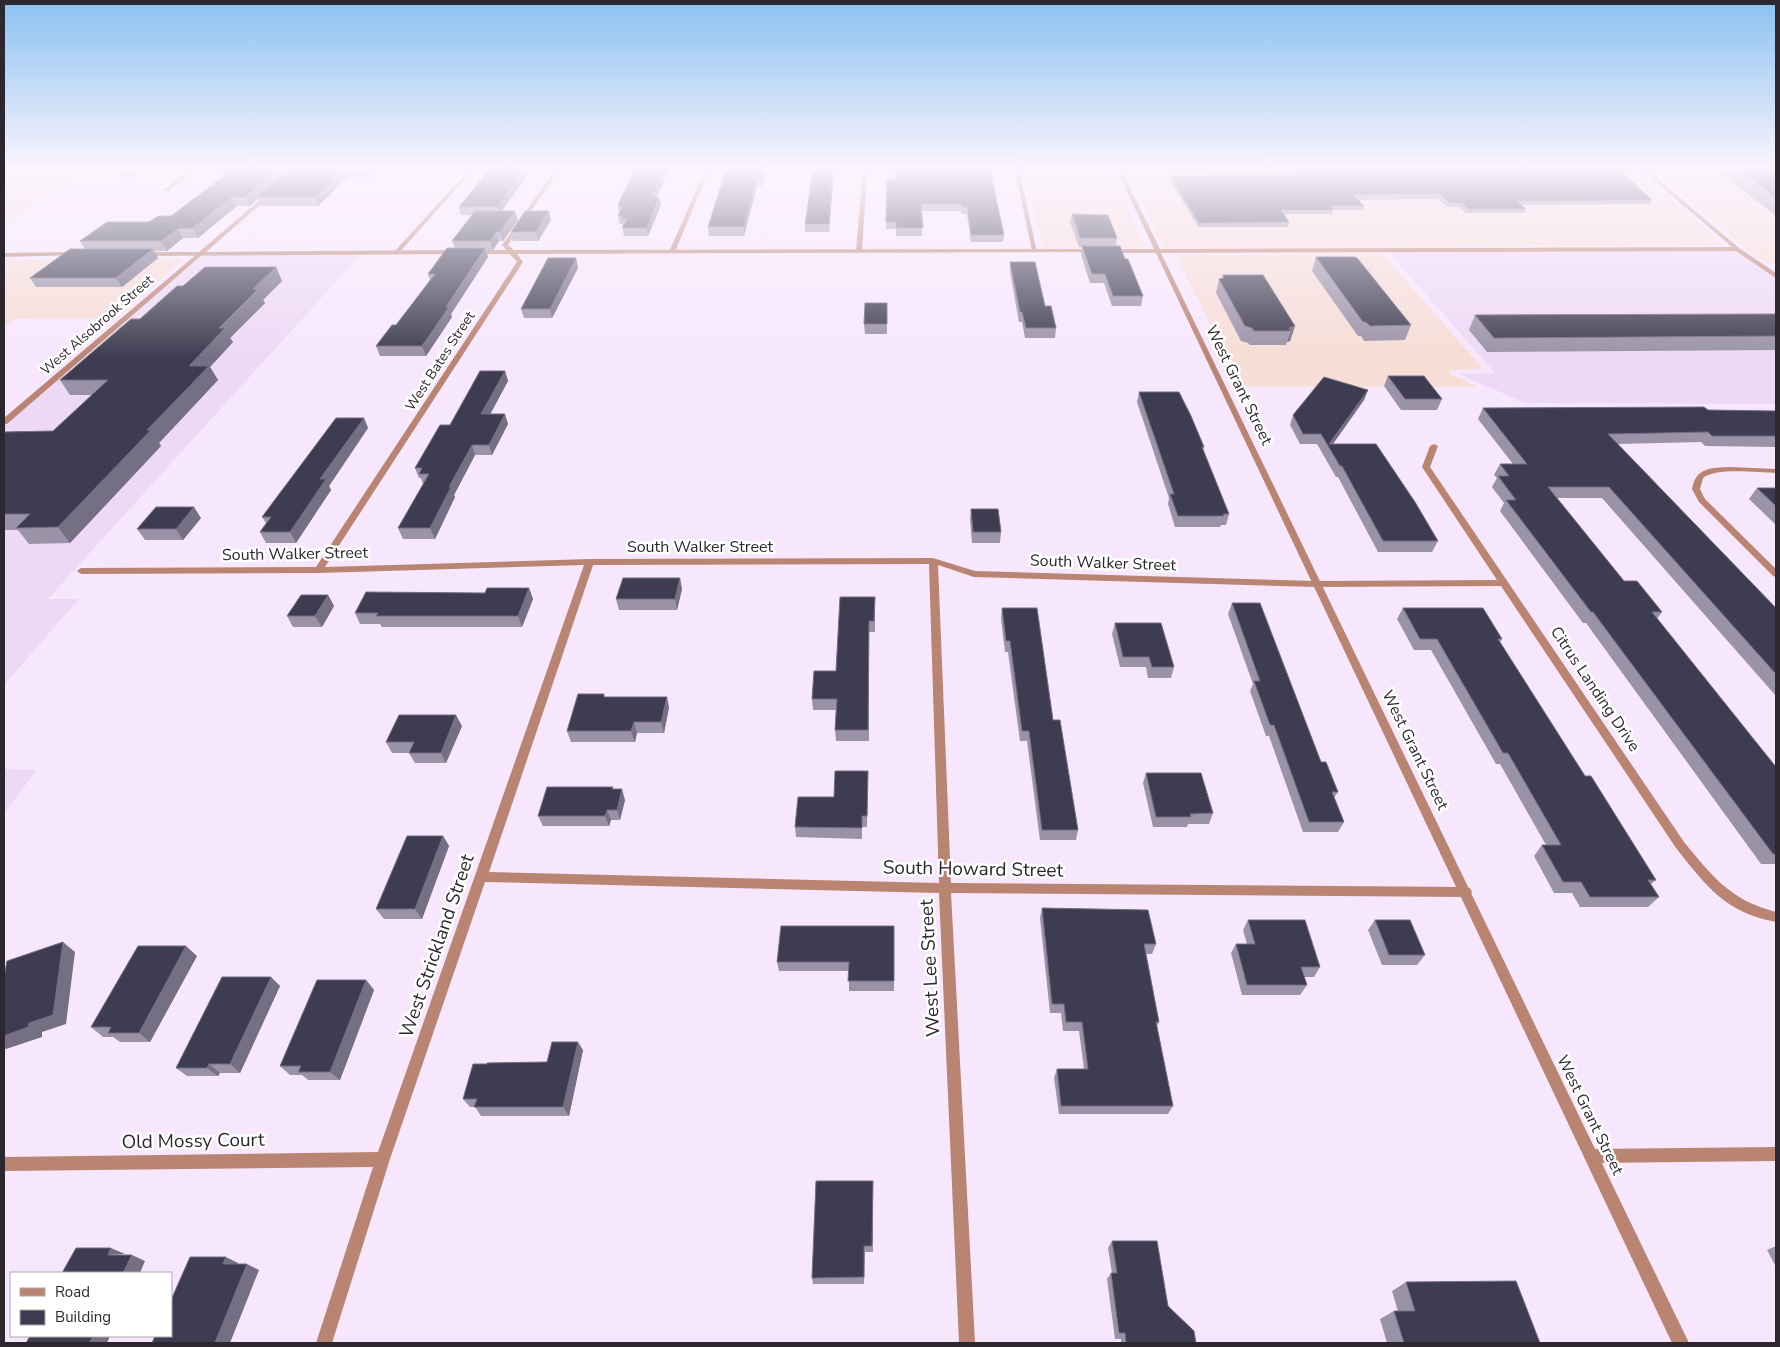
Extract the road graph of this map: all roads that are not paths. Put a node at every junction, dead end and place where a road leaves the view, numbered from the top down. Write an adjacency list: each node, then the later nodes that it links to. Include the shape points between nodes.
1 (224, 233): 18 (street, West Alsobrook Street)
2 (414, 233): 15 (street)
3 (513, 233): 13 (street, West Bates Street, via 505,245)
4 (680, 233): 14 (street)
5 (860, 233): 10 (street)
6 (1031, 233): 11 (street)
7 (1148, 233): 12 (street, West Grant Street)
8 (1718, 233): 9 (street)
9 (1737, 249): 12 (street); 20 (street)
10 (859, 251): 11 (street); 14 (street)
11 (1035, 251): 12 (street)
12 (1157, 251): 30 (street, West Grant Street)
13 (513, 252): 14 (street); 15 (street); 26 (street, West Bates Street, via 520,262)
14 (672, 252)
15 (396, 253): 18 (street)
16 (82, 254): 19 (street)
17 (136, 254): 18 (street)
18 (200, 254): 21 (street, West Alsobrook Street)
19 (4, 255)
20 (1776, 276)
21 (4, 422)
22 (1434, 446): 29 (street, Citrus Landing Drive, via 1426,467)
23 (1776, 471): 28 (street, via 1705,473 1698,479 1696,489 1702,500)
24 (933, 561): 25 (street, South Walker Street); 30 (street, South Walker Street, via 974,574); 32 (street, West Lee Street)
25 (590, 562): 26 (street, South Walker Street); 31 (street, West Strickland Street)
26 (319, 570): 27 (street, South Walker Street)
27 (81, 571)
28 (1776, 574)
29 (1504, 583): 30 (street, South Walker Street); 34 (street, Citrus Landing Drive, via 1680,845 1734,902)
30 (1317, 584): 33 (street, West Grant Street)
31 (480, 877): 32 (street, South Howard Street); 37 (street, West Strickland Street)
32 (944, 888): 33 (street, South Howard Street); 40 (street, West Lee Street)
33 (1466, 892): 36 (street, West Grant Street)
34 (1776, 918)
35 (1776, 1154): 36 (street)
36 (1592, 1156): 41 (street, West Grant Street)
37 (383, 1159): 38 (street, Old Mossy Court); 39 (street, West Strickland Street)
38 (4, 1164)
39 (324, 1343)
40 (967, 1343)
41 (1681, 1343)

